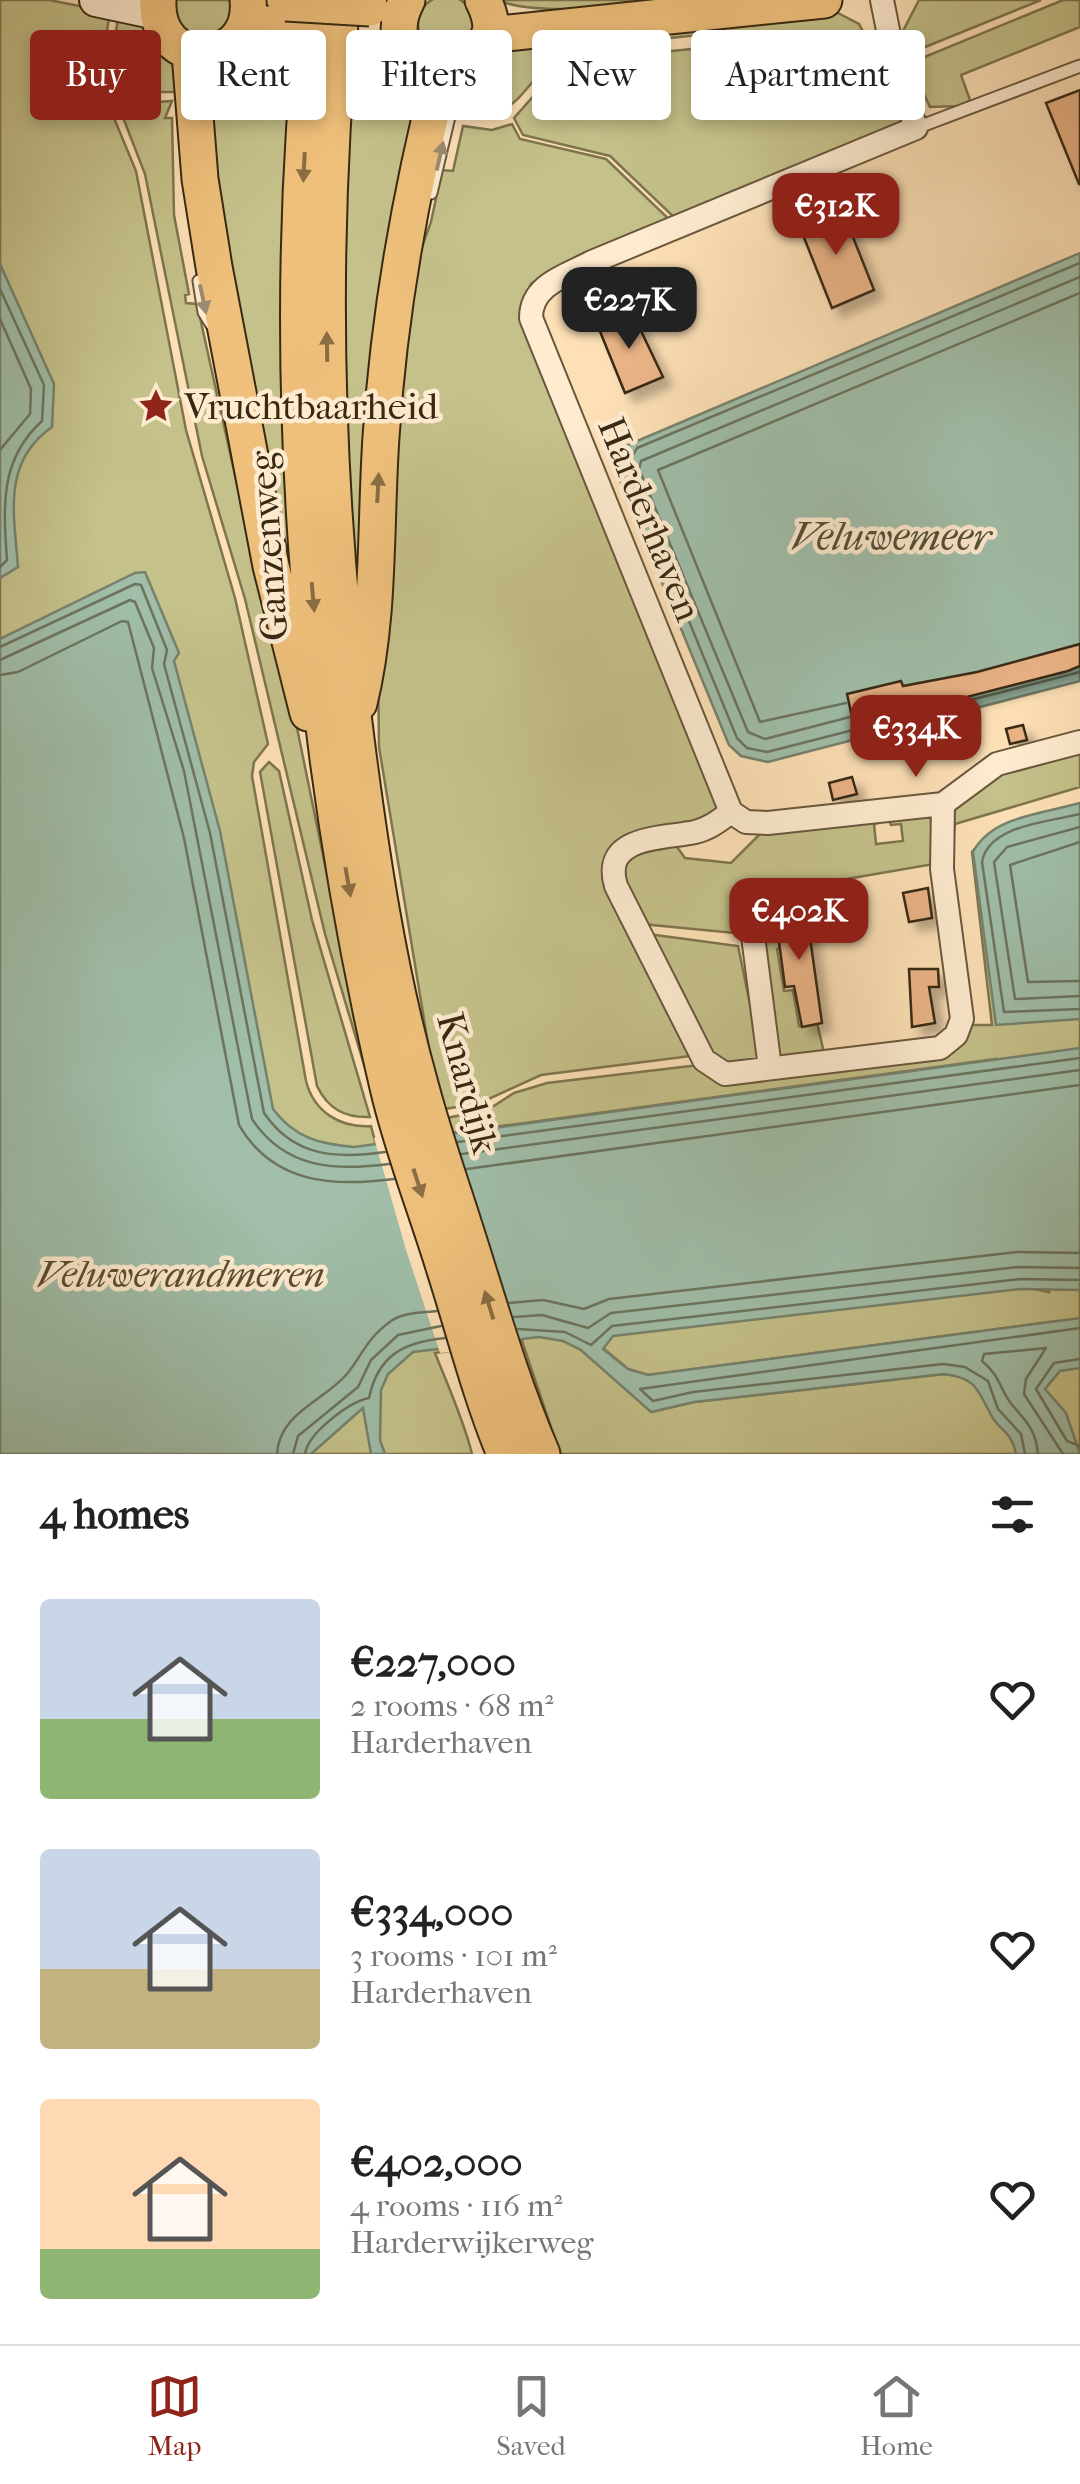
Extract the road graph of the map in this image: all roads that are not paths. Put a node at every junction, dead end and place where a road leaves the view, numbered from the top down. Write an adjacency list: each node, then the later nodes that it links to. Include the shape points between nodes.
1 (96, 0): 4 (main road)
2 (824, 0): 7 (main road, via 575,24 532,14)
3 (882, 0): 13 (street)
4 (157, 6): 9 (main road, via 165,35)
5 (275, 8): 6 (main road, bridge); 8 (main road); 18 (main road, Ganzenweg, one-way to 18, via 302,212 300,348 310,564)
6 (382, 13): 16 (main road, Ganzenweg, one-way to 6, via 335,562 328,210)
7 (487, 16)
8 (248, 30)
9 (181, 46)
10 (1080, 66): 13 (lane, Harderhaven)
11 (192, 120): 15 (main road, via 195,193)
12 (437, 120): 16 (main road, one-way to 12, via 370,659 384,402 404,239)
13 (916, 128): 20 (street, Harderhaven, via 592,262 541,289 531,302 530,318)
14 (198, 276): 15 (lane, one-way to 15, via 204,312)
15 (228, 345): 18 (main road, via 279,602)
16 (354, 723): 23 (main road, Knardijk)
17 (1080, 742): 19 (street, via 997,764)
18 (331, 786): 23 (main road, Knardijk, one-way to 23)
19 (942, 804): 20 (street, via 768,823 746,822); 22 (street, via 942,869 962,1019 956,1035 940,1048)
20 (731, 812): 22 (street, via 700,831 630,844 616,860 613,878 704,1060 725,1074)
21 (754, 936): 22 (street)
22 (770, 1068)
23 (404, 1088): 24 (main road, Knardijk)
24 (503, 1400): 25 (main road, Knardijk); 26 (main road, Knardijk)
25 (505, 1454)
26 (542, 1454)

